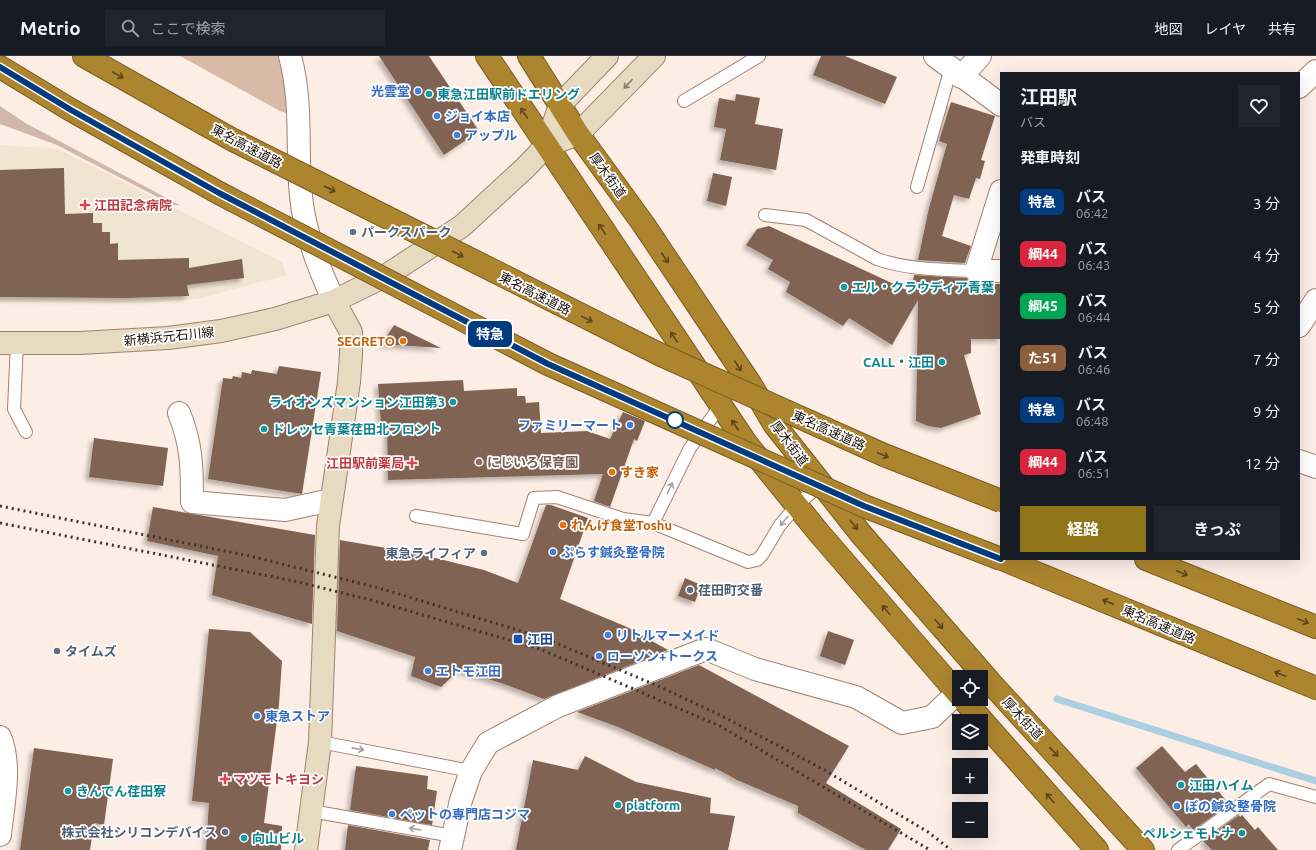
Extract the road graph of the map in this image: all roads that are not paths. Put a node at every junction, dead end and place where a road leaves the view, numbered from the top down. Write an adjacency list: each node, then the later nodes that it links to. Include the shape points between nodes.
1 (84, 56): 35 (highway, 東名高速道路, one-way to 35, bridge, via 233,140 661,355 884,455)
2 (290, 56): 24 (street, via 297,88 301,197 319,270)
3 (487, 56): 17 (highway, one-way to 3)
4 (529, 56): 15 (highway, 厚木街道)
5 (607, 56): 15 (street)
6 (654, 56): 16 (street, one-way to 16)
7 (759, 56): 13 (lane)
8 (980, 56): 10 (street)
9 (0, 67): 39 (highway, 東名高速道路, bridge, via 219,193 548,364 864,506)
10 (949, 67): 14 (street); 18 (lane)
11 (1316, 71): 12 (street)
12 (1300, 86)
13 (684, 101)
14 (1000, 104)
15 (560, 105): 16 (highway, 厚木街道); 17 (street)
16 (578, 134): 17 (street); 27 (highway, 厚木街道, one-way to 27, via 644,225)
17 (546, 146): 24 (street, 新横浜元石川線, via 462,226 387,275); 28 (highway, one-way to 17)
18 (917, 187)
19 (1000, 194): 21 (street)
20 (765, 216): 21 (lane, via 806,220 889,263 933,270)
21 (976, 271): 22 (street)
22 (1000, 271)
23 (1316, 300): 25 (street)
24 (334, 301): 26 (street, 新横浜元石川線, via 275,319 221,331 168,338 125,342); 34 (street, via 351,332 351,355)
25 (1300, 324)
26 (8, 343): 30 (lane, via 14,409)
27 (751, 386): 28 (lane); 33 (highway, 厚木街道, via 774,424)
28 (720, 403): 36 (highway, one-way to 28, via 746,443); 38 (lane, one-way to 28, via 690,448)
29 (179, 413): 34 (street, via 190,443 192,502 285,510)
30 (26, 432)
31 (1300, 461): 32 (street)
32 (1316, 467)
33 (821, 484): 36 (lane); 56 (highway, 厚木街道, one-way to 56, via 861,534 989,681)
34 (331, 500): 48 (street)
35 (1000, 502)
36 (797, 505): 38 (lane, one-way to 38, via 780,525 762,555 757,560 748,562); 43 (highway, one-way to 36)
37 (416, 516): 38 (lane, via 523,534 534,498 557,497 623,519)
38 (653, 523)
39 (1000, 558)
40 (1148, 560): 42 (highway, one-way to 42)
41 (1008, 561): 44 (highway, 東名高速道路, one-way to 41)
42 (1316, 627)
43 (952, 687)
44 (1316, 688)
45 (952, 702): 49 (street, via 932,717 902,723 856,698 755,669 706,649 558,706 516,727 488,743)
46 (969, 706): 55 (highway, one-way to 46)
47 (0, 737): 52 (street, via 5,751)
48 (320, 742): 49 (lane, one-way to 49); 51 (street)
49 (471, 770): 53 (street, via 460,800)
50 (1316, 797): 57 (lane, via 1269,784)
51 (311, 811): 53 (lane, one-way to 51); 54 (street)
52 (0, 835)
53 (452, 843)
54 (306, 850)
55 (1097, 850)
56 (1143, 850)
57 (1178, 850)

